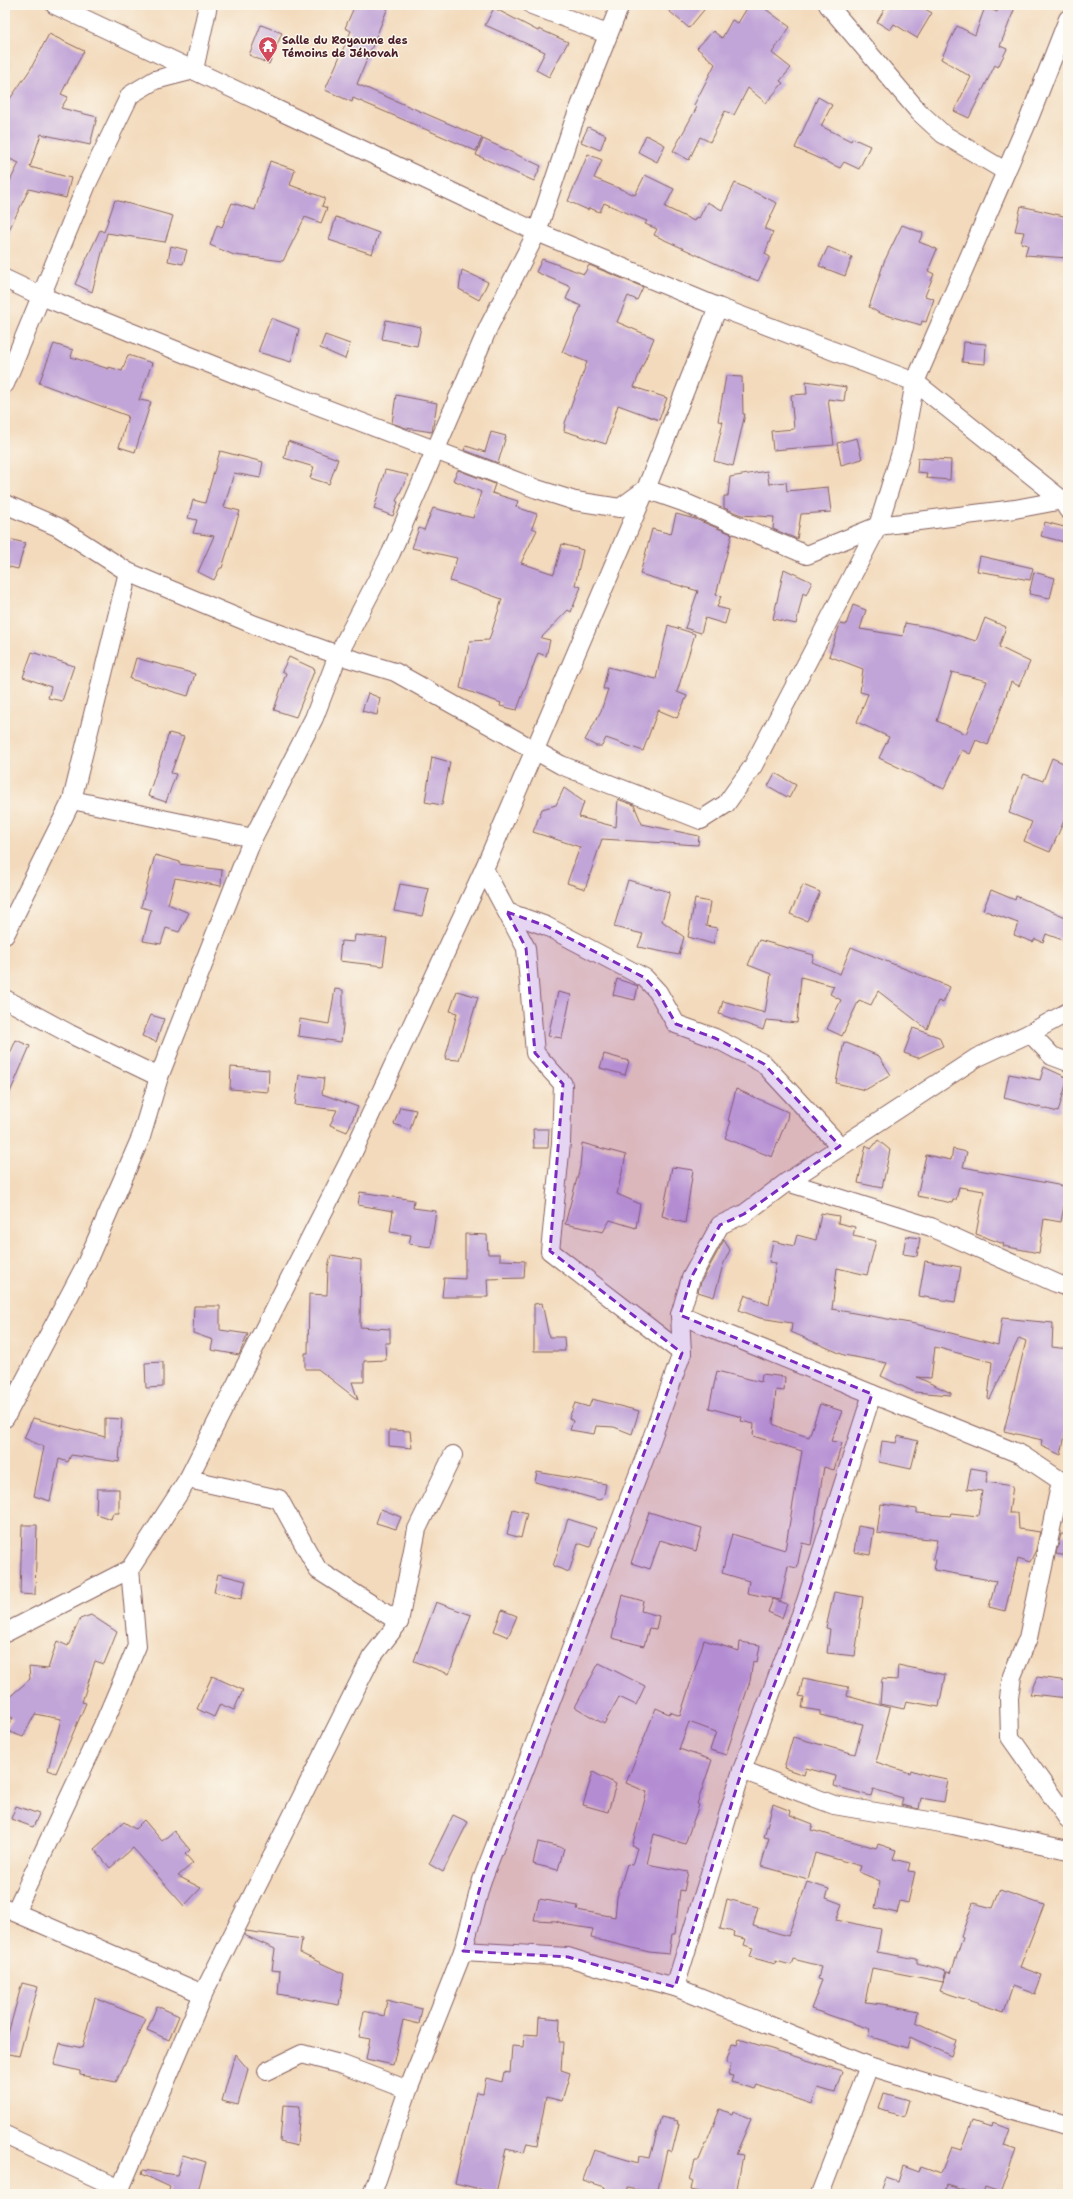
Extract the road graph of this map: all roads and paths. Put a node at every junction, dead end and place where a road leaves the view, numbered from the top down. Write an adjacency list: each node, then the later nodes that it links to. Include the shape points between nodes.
1 (55, 5): 8 (street)
2 (208, 5): 8 (street)
3 (532, 5): 7 (street)
4 (620, 5): 7 (street)
5 (828, 5): 9 (street, via 919,112 943,134)
6 (1068, 19): 9 (street)
7 (607, 34): 10 (street, via 572,124)
8 (194, 70): 10 (street); 12 (street, via 155,80 130,95 87,184)
9 (1005, 171): 14 (street)
10 (537, 232): 13 (street); 16 (street, via 490,326)
11 (5, 279): 12 (street)
12 (41, 296): 15 (street); 16 (street)
13 (718, 307): 14 (street); 17 (street)
14 (915, 382): 18 (street); 20 (street, via 903,446)
15 (5, 384)
16 (435, 451): 17 (street, via 575,501 620,508); 22 (street, via 391,553)
17 (646, 489): 20 (street, via 683,502 807,555); 23 (street)
18 (1066, 503): 20 (street)
19 (5, 504): 21 (street, via 58,527)
20 (878, 526): 23 (street, via 753,766 726,804 701,820 561,765)
21 (128, 572): 22 (street, via 255,625); 24 (street)
22 (338, 655): 23 (street, via 394,672); 25 (street, via 314,718)
23 (535, 749): 26 (street)
24 (72, 800): 25 (street); 28 (street)
25 (253, 838): 33 (street)
26 (484, 869): 27 (street); 42 (street, via 350,1159)
27 (507, 912): 34 (street, via 546,926 645,978 658,992 676,1024 715,1038 764,1064); 38 (street, via 526,948 535,1053 563,1084 550,1251)
28 (5, 936)
29 (5, 999): 33 (street, via 70,1034)
30 (1068, 1012): 31 (street)
31 (1030, 1033): 32 (street, via 1052,1056); 34 (street, via 976,1058)
32 (1068, 1062)
33 (159, 1076): 40 (street, via 141,1137 86,1264)
34 (840, 1146): 35 (street)
35 (787, 1182): 36 (street, via 931,1227); 37 (street, via 744,1214 720,1225 691,1278)
36 (1068, 1287)
37 (680, 1315): 38 (street); 39 (street)
38 (682, 1353): 51 (street, via 647,1452 482,1880)
39 (872, 1394): 43 (street, via 1022,1455); 47 (street, via 806,1601)
40 (5, 1418)
41 (453, 1455): 45 (street, via 417,1529)
42 (188, 1479): 44 (street); 45 (street, via 279,1499 318,1570)
43 (1065, 1484): 48 (street, via 1028,1638 1012,1676 1009,1698 1010,1737)
44 (130, 1569): 46 (street); 50 (street, via 137,1646 105,1721)
45 (399, 1622): 53 (street, via 371,1658)
46 (5, 1633)
47 (742, 1770): 49 (street, via 834,1805 953,1825); 52 (street)
48 (1068, 1819)
49 (1068, 1850)
50 (10, 1910): 53 (street)
51 (463, 1951): 52 (street, via 568,1956); 56 (street)
52 (674, 1987): 54 (street)
53 (203, 1994): 59 (street)
54 (869, 2066): 57 (street); 61 (street)
55 (267, 2071): 56 (street, via 302,2054 343,2065)
56 (408, 2090): 60 (street)
57 (1068, 2126)
58 (5, 2135): 59 (street)
59 (119, 2192)
60 (372, 2194)
61 (820, 2194)

